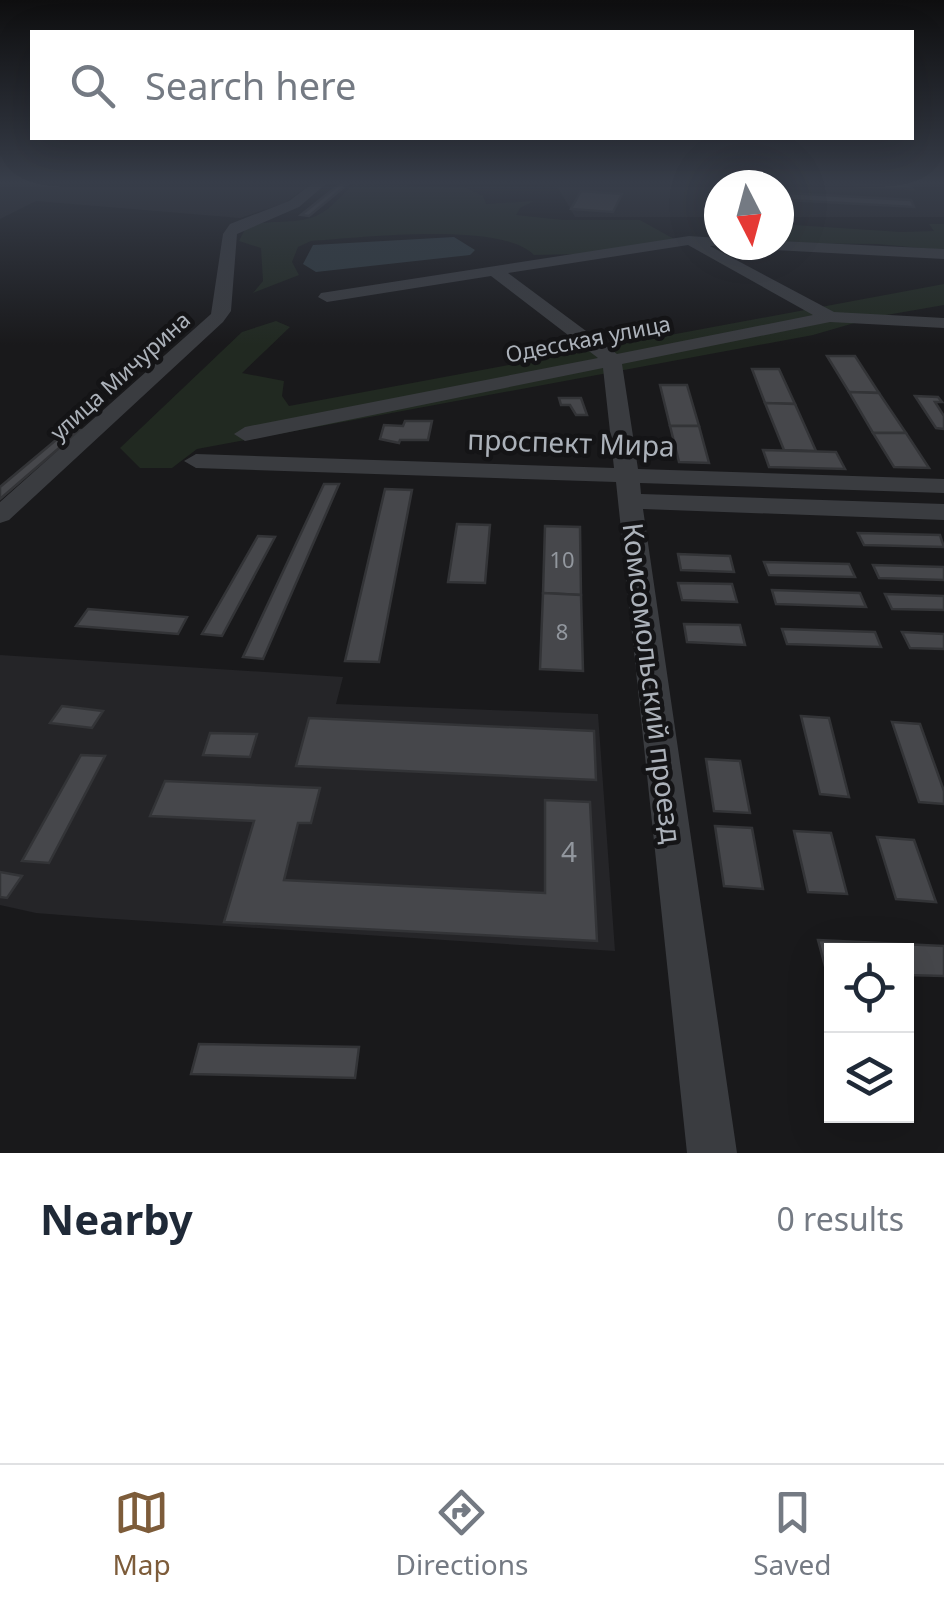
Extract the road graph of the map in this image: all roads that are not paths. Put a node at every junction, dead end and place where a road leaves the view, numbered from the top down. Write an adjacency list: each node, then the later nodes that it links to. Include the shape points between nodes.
1 (230, 237): 16 (street, улица Мичурина, via 218,318)
2 (689, 240): 3 (street); 6 (street); 8 (street)
3 (704, 241)
4 (794, 246): 5 (street)
5 (944, 254)
6 (494, 271): 7 (street); 10 (street)
7 (326, 297)
8 (830, 317): 9 (street, Одесская улица); 10 (street, Одесская улица)
9 (944, 323)
10 (612, 359): 11 (street, Одесская улица); 14 (street, Комсомольский проезд)
11 (244, 434)
12 (196, 462): 14 (street, проспект Мира)
13 (944, 486): 14 (street, проспект Мира)
14 (627, 488): 15 (street, проспект Мира); 17 (street, Комсомольский проезд)
15 (944, 512)
16 (0, 515)
17 (712, 1153)

